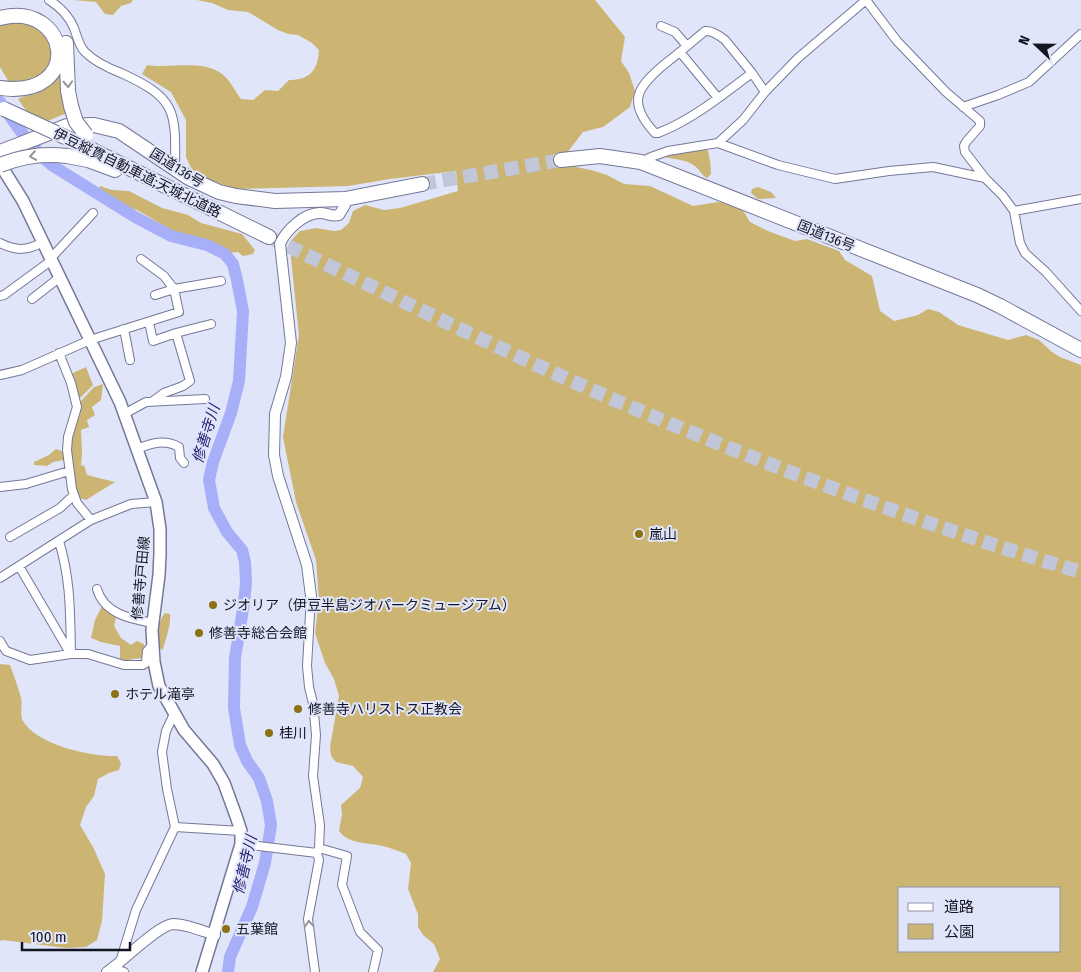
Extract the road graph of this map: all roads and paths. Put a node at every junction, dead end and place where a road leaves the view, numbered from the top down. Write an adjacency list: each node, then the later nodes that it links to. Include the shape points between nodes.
1 (49, 0): 21 (street, via 64,12 81,47 89,56 148,87 165,101 175,129)
2 (866, 0): 11 (street, via 798,58); 13 (street, via 896,42)
3 (0, 12): 15 (highway, one-way to 15, bridge, via 13,7 34,7 46,13 60,27 66,47 71,106)
4 (0, 18): 10 (highway, via 19,13 33,14 54,32 58,45 58,58 52,71 41,81 20,88)
5 (661, 26): 7 (street, via 675,32)
6 (1081, 34): 13 (street, via 1029,82)
7 (687, 46): 8 (street); 9 (street, via 708,31 725,40)
8 (680, 52): 12 (street); 12 (street, via 642,85 638,96 640,112 651,129 655,133 663,131)
9 (752, 73): 11 (street); 12 (street)
10 (0, 88)
11 (765, 92): 16 (street, via 743,120)
12 (718, 98)
13 (963, 107): 22 (street, via 980,124 964,146)
14 (2, 108): 15 (highway, 伊豆縦貫自動車道;天城北道路, bridge)
15 (81, 139): 26 (highway, 伊豆縦貫自動車道;天城北道路)
16 (718, 143): 19 (street, via 668,151); 22 (street, via 778,165 835,179 933,168)
17 (4, 150): 21 (highway, 国道136号, via 67,126 103,126 127,136)
18 (562, 160): 19 (highway, 国道136号, via 600,156)
19 (641, 162): 46 (highway, 国道136号, via 977,295)
20 (0, 164): 26 (highway, one-way to 20, bridge, via 88,160 67,156 34,155); 30 (main road, 修善寺戸田線, via 24,201)
21 (175, 168): 24 (highway, 国道136号, via 206,186 236,196 275,201)
22 (984, 178): 27 (street)
23 (422, 184): 24 (highway, 国道136号)
24 (345, 199): 65 (street, via 339,215 318,213 307,216 288,230 280,244 291,343 286,378 275,414 274,455 306,565)
25 (1081, 199): 27 (street)
26 (195, 201): 29 (highway, 伊豆縦貫自動車道;天城北道路)
27 (1014, 211): 40 (street, via 1022,249)
28 (93, 213): 32 (street)
29 (269, 237)
30 (43, 242): 31 (street, via 12,250); 32 (main road, 修善寺戸田線)
31 (0, 243)
32 (52, 259): 34 (main road, 修善寺戸田線); 38 (street)
33 (141, 259): 36 (street, via 164,276)
34 (60, 278): 39 (street); 45 (main road, 修善寺戸田線)
35 (221, 281): 36 (street)
36 (174, 289): 37 (street); 41 (street, via 179,312)
37 (155, 294)
38 (0, 296)
39 (32, 299)
40 (1081, 311)
41 (149, 322): 43 (street); 44 (street, via 153,342)
42 (211, 324): 44 (street)
43 (124, 330): 45 (street); 48 (street)
44 (176, 333): 51 (street, via 190,381 168,389)
45 (90, 340): 47 (street); 52 (main road, 修善寺戸田線)
46 (1081, 350)
47 (59, 353): 49 (street, via 22,370); 55 (street, via 78,407 68,437)
48 (130, 360)
49 (0, 375)
50 (205, 398): 51 (street)
51 (153, 401): 52 (street, via 138,406)
52 (123, 420): 53 (main road, 修善寺戸田線)
53 (132, 444): 54 (street, via 155,442 175,445 179,447); 58 (main road, 修善寺戸田線)
54 (184, 463)
55 (69, 470): 56 (street, via 26,484); 57 (street)
56 (0, 486)
57 (74, 495): 59 (street, via 76,503); 60 (street, via 60,508)
58 (156, 502): 59 (street, via 131,504); 66 (main road, 修善寺戸田線, via 160,554)
59 (91, 520): 61 (street)
60 (10, 537)
61 (59, 541): 62 (street); 70 (street, via 69,587)
62 (19, 566): 63 (street); 70 (street)
63 (0, 578)
64 (97, 589): 66 (street, via 100,598 117,613)
65 (311, 596): 75 (street, via 308,666 316,735 312,776 320,825)
66 (153, 623): 68 (main road, 修善寺戸田線)
67 (0, 641): 69 (street)
68 (153, 644): 70 (street, via 143,665 124,664 88,654); 71 (main road, 修善寺戸田線, via 159,686)
69 (3, 653): 70 (street, via 30,660)
70 (71, 654)
71 (174, 714): 72 (street, via 166,731 162,752); 73 (main road, 修善寺戸田線, via 220,775)
72 (175, 827): 73 (street); 77 (street, via 136,910)
73 (240, 832): 74 (main road, 修善寺戸田線)
74 (240, 844): 75 (street); 76 (main road, 修善寺戸田線)
75 (318, 850): 79 (street, one-way to 75, via 308,919); 80 (street, via 347,856 342,886 360,932 378,950)
76 (215, 935): 77 (street, via 178,925 166,926 154,933); 78 (main road, 修善寺戸田線)
77 (116, 969)
78 (202, 972)
79 (316, 972)
80 (373, 972)

